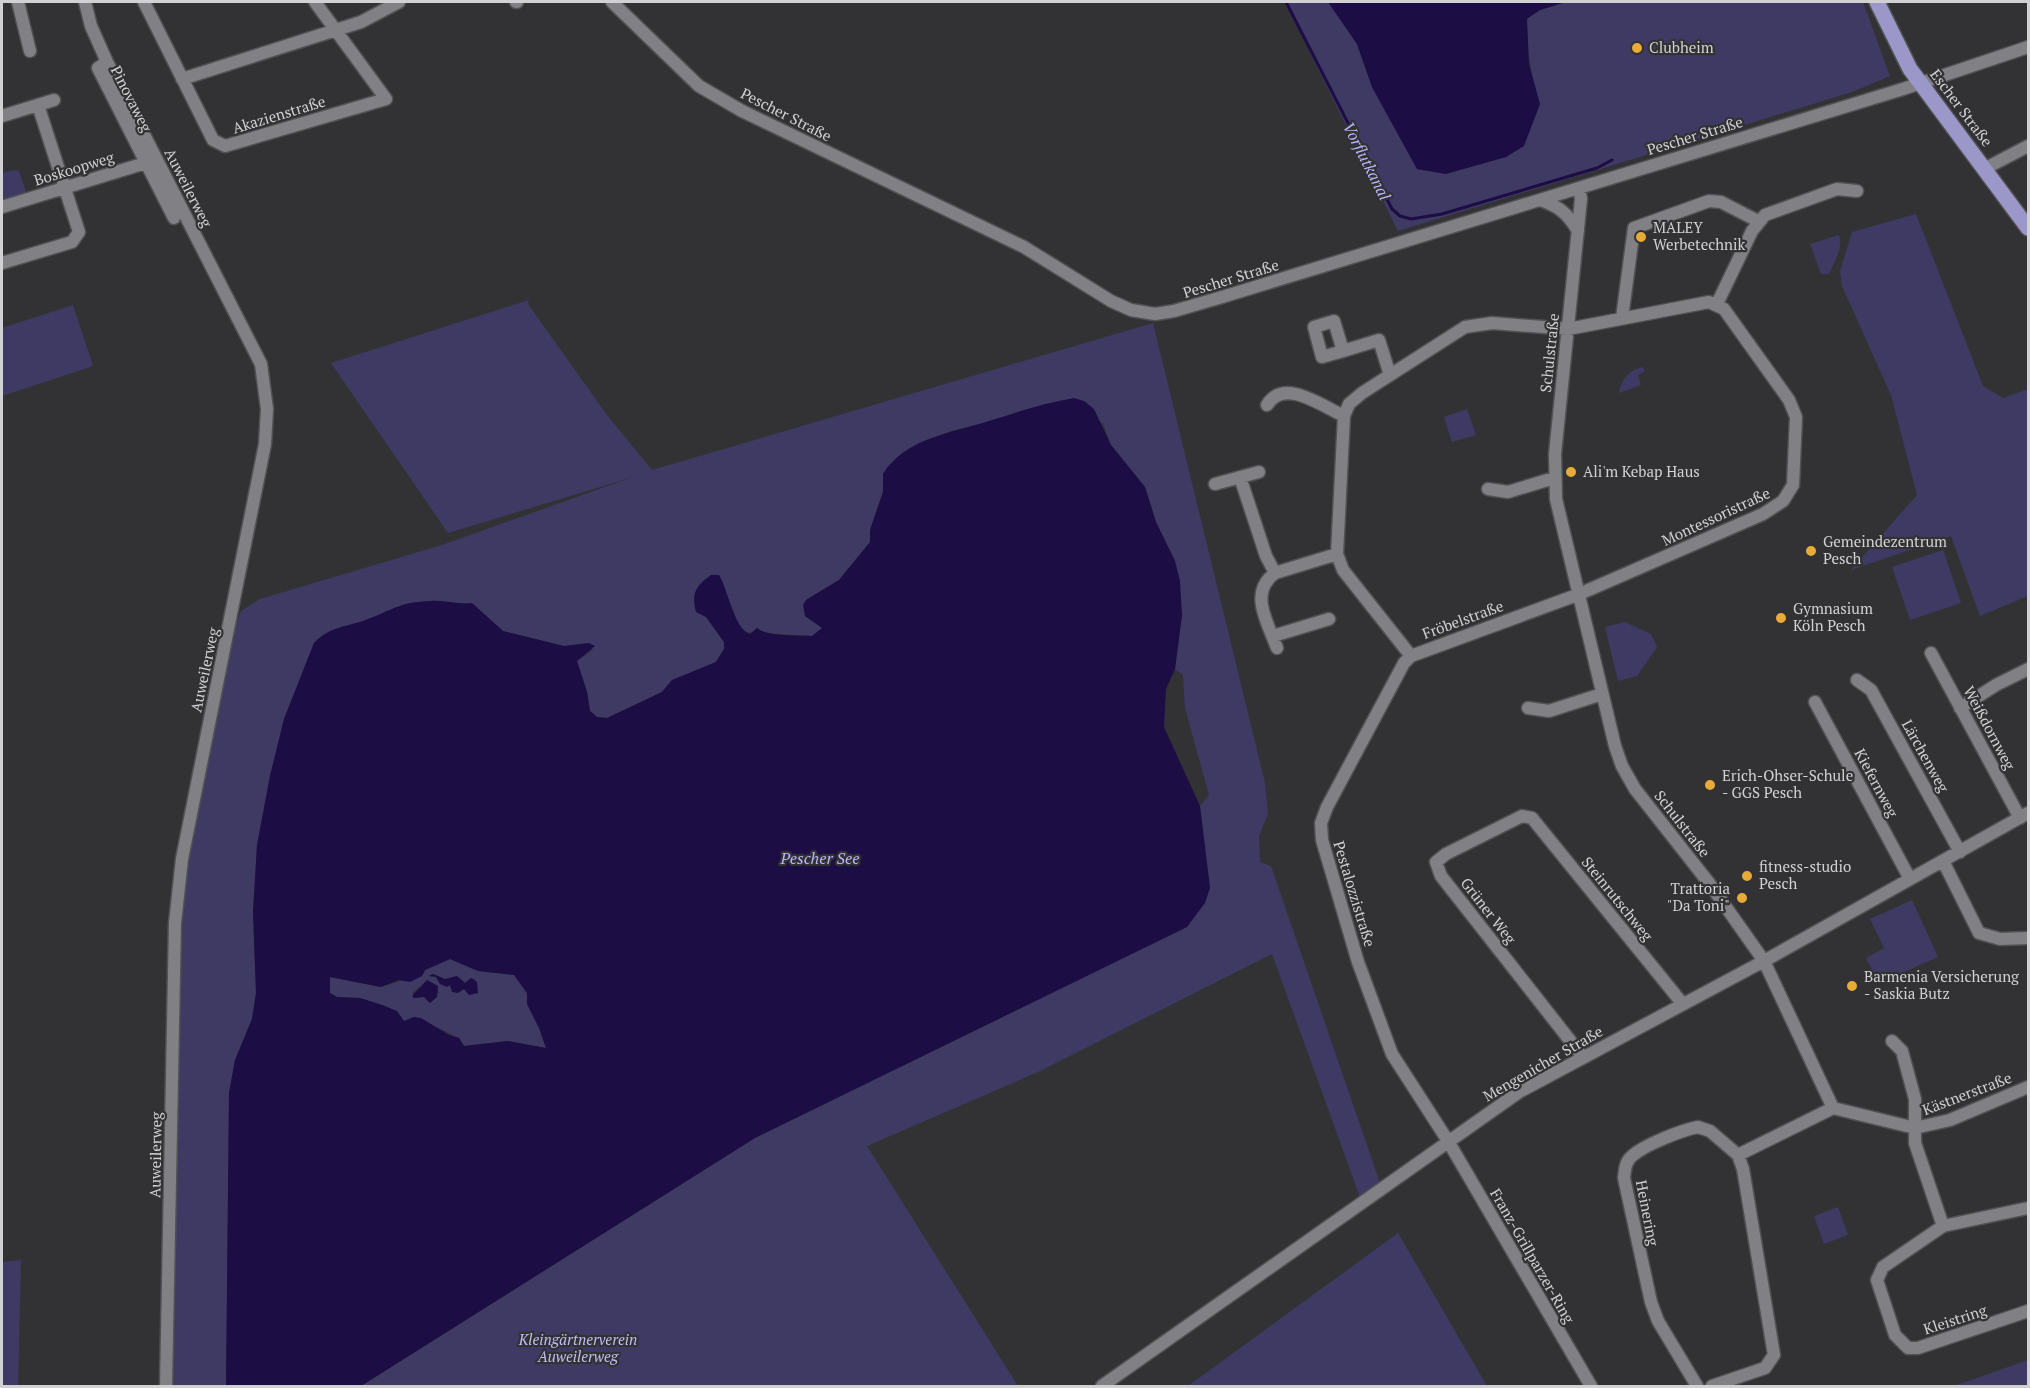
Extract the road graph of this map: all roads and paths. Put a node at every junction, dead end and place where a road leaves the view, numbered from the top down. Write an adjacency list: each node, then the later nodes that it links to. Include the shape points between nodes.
1 (18, 2): 10 (street)
2 (84, 2): 17 (street, Auweilerweg)
3 (144, 2): 11 (street, Akazienstraße)
4 (315, 2): 8 (street)
5 (399, 2): 8 (street)
6 (612, 2): 22 (street, Pescher Straße, via 699,86 733,106 1024,247 1111,301 1145,313 1183,309)
7 (1877, 2): 12 (main road, Escher Straße)
8 (336, 31): 11 (street); 11 (street, Akazienstraße, via 386,99 225,146 213,140)
9 (2028, 47): 12 (street, Pescher Straße)
10 (30, 51)
11 (182, 79)
12 (1920, 83): 18 (main road, Escher Straße); 20 (street, Pescher Straße)
13 (54, 100): 14 (street)
14 (38, 105): 15 (street); 19 (street)
15 (2, 116)
16 (2028, 146): 18 (street)
17 (151, 161): 19 (street, Boskoopweg); 24 (street); 71 (street, Auweilerweg, via 261,364 267,409 265,444 182,859 176,923)
18 (1984, 169): 26 (main road, Escher Straße)
19 (65, 188): 23 (street, Boskoopweg); 28 (street, via 79,232 77,238)
20 (1579, 188): 22 (street, Pescher Straße); 27 (street, Schulstraße)
21 (1857, 191): 25 (street, via 1837,189 1775,209)
22 (1540, 200): 27 (street, via 1557,206)
23 (2, 207)
24 (174, 218)
25 (1758, 222): 29 (street); 30 (street, via 1721,202 1709,201 1634,228)
26 (2028, 228)
27 (1578, 231): 31 (street, Schulstraße)
28 (2, 263)
29 (1717, 304): 30 (street, via 1709,302); 43 (street, Montessoristraße, via 1793,408 1797,431 1789,494 1763,514)
30 (1623, 318): 31 (street)
31 (1568, 329): 33 (street, via 1475,324 1450,335); 38 (street, Schulstraße)
32 (1343, 351): 33 (street, via 1379,340)
33 (1390, 375): 35 (street, via 1349,404)
34 (1267, 405): 35 (street, via 1281,393 1291,393)
35 (1344, 416): 41 (street)
36 (1259, 472): 37 (street)
37 (1240, 477): 39 (street); 42 (street)
38 (1554, 478): 40 (street, via 1508,492); 43 (street, Schulstraße)
39 (1215, 484)
40 (1488, 489)
41 (1337, 554): 42 (street); 46 (street, Fröbelstraße, via 1343,570)
42 (1275, 573): 44 (street, via 1260,594 1275,642)
43 (1577, 595): 46 (street, Fröbelstraße); 49 (street, Schulstraße)
44 (1329, 619)
45 (1931, 653): 52 (street, Weißdornweg)
46 (1411, 656): 66 (street, Pestalozzistraße, via 1327,807 1321,823 1322,840 1381,1029 1404,1075)
47 (2028, 669): 52 (street)
48 (1857, 680): 55 (street, Lärchenweg, via 1871,690)
49 (1602, 694): 51 (street, via 1549,711); 59 (street, Schulstraße, via 1626,774)
50 (1815, 702): 57 (street, Kiefernweg)
51 (1528, 708)
52 (1960, 708): 53 (street, Weißdornweg)
53 (2024, 815): 55 (street, Mengenicher Straße)
54 (1527, 816): 60 (street, Steinrutschweg); 62 (street, Grüner Weg, via 1446,854 1436,862 1437,869)
55 (1960, 852): 56 (street, Mengenicher Straße)
56 (1943, 861): 57 (street, Mengenicher Straße); 58 (street, via 1979,933 2000,939)
57 (1910, 879): 59 (street, Mengenicher Straße)
58 (2028, 938)
59 (1764, 961): 60 (street, Mengenicher Straße); 64 (street)
60 (1682, 1004): 62 (street, Mengenicher Straße)
61 (1893, 1041): 65 (street, via 1902,1051 1915,1099)
62 (1583, 1057): 66 (street, Mengenicher Straße, via 1519,1092)
63 (2028, 1087): 65 (street, Kästnerstraße, via 1950,1120)
64 (1833, 1108): 65 (street); 67 (street)
65 (1915, 1128): 69 (street, via 1915,1143)
66 (1448, 1141): 72 (street, Mengenicher Straße); 73 (street, Franz-Grillparzer-Ring)
67 (1738, 1155): 74 (street, Heinering, via 1710,1131 1698,1127 1643,1148 1631,1157 1625,1170 1651,1302); 75 (street, via 1774,1355 1765,1368)
68 (2028, 1208): 69 (street, Kleistring)
69 (1943, 1226): 70 (street, Kleistring, via 1883,1267 1877,1280 1900,1342 1908,1348 1918,1348)
70 (2028, 1311)
71 (166, 1386)
72 (1102, 1386)
73 (1591, 1386)
74 (1697, 1386)
75 (1712, 1386)

